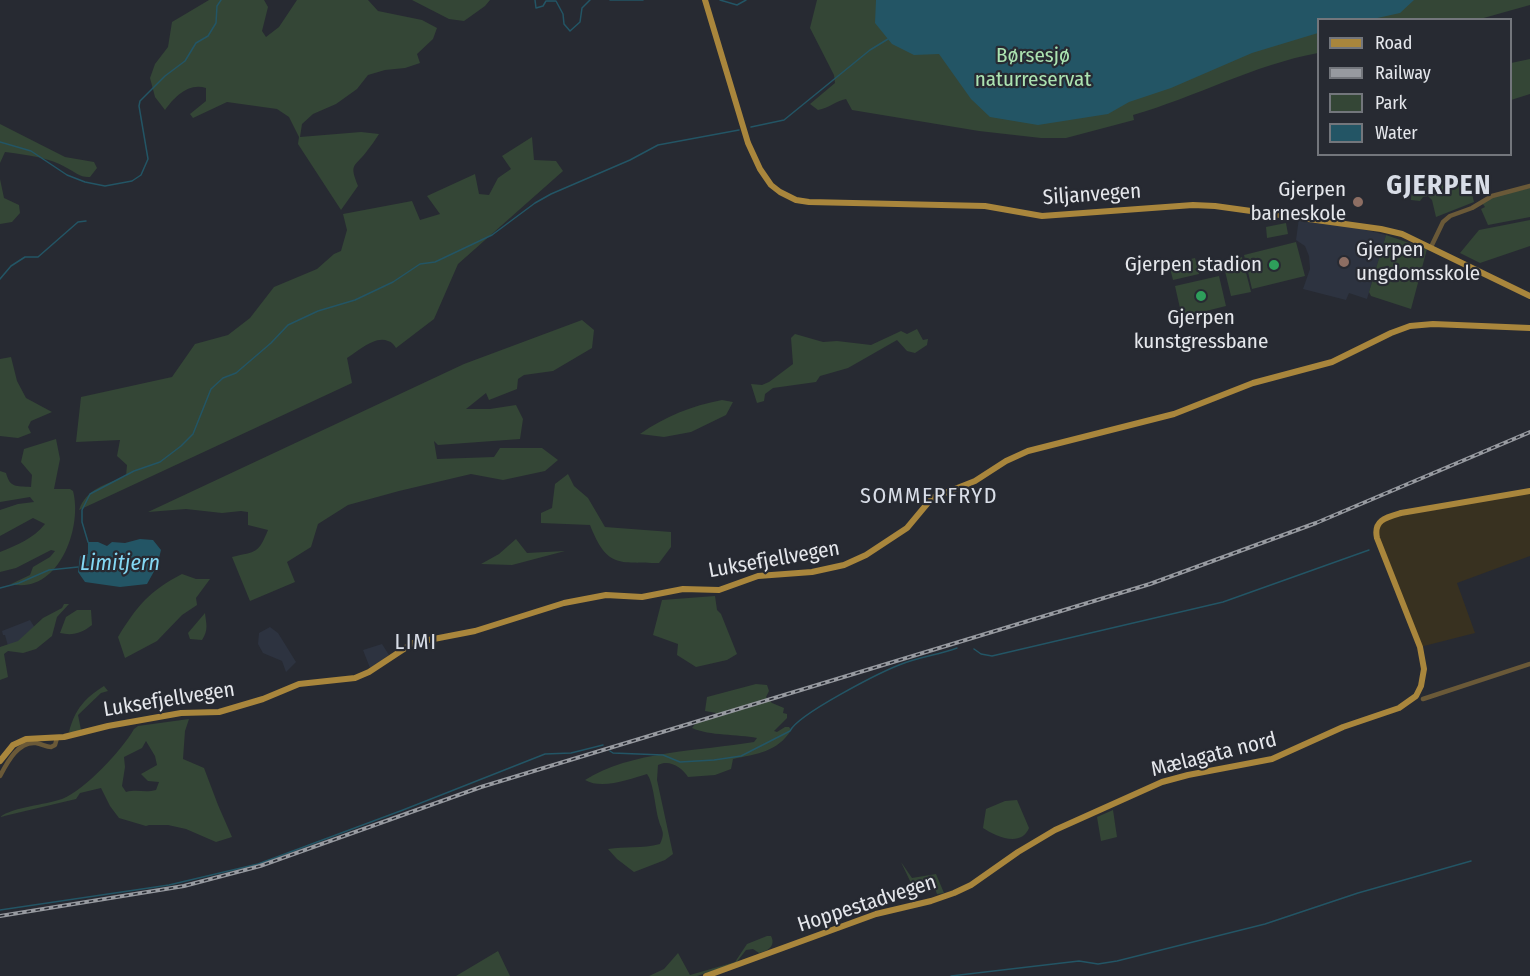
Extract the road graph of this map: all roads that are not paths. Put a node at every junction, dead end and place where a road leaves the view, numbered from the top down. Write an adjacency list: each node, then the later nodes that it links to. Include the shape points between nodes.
1 (705, 0): 3 (main road, Siljanvegen, via 751,151 771,185 792,199 985,206 1042,216 1208,205 1381,229)
2 (1530, 186): 3 (street, via 1492,196 1450,216)
3 (1431, 247): 4 (main road, Siljanvegen)
4 (1530, 296)
5 (1530, 328): 9 (main road, Luksefjellvegen, via 1410,326 1332,362 1253,383 1174,414 1033,449 970,484 932,498 901,532 861,558 837,567 764,575 719,590 596,596 467,633 412,643 355,678 299,684 219,712 181,713)
6 (1530, 491): 12 (main road, Mælagata nord, via 1401,513 1378,524 1377,538 1423,657 1423,680 1410,702 1272,759 1162,782)
7 (1530, 664): 8 (street)
8 (1423, 699)
9 (57, 738): 10 (main road, Luksefjellvegen, via 20,740); 11 (street, via 51,747 35,743 21,747)
10 (0, 761)
11 (0, 776)
12 (1029, 844): 13 (main road, Hoppestadvegen, via 981,879 954,893 876,914)
13 (706, 976)

